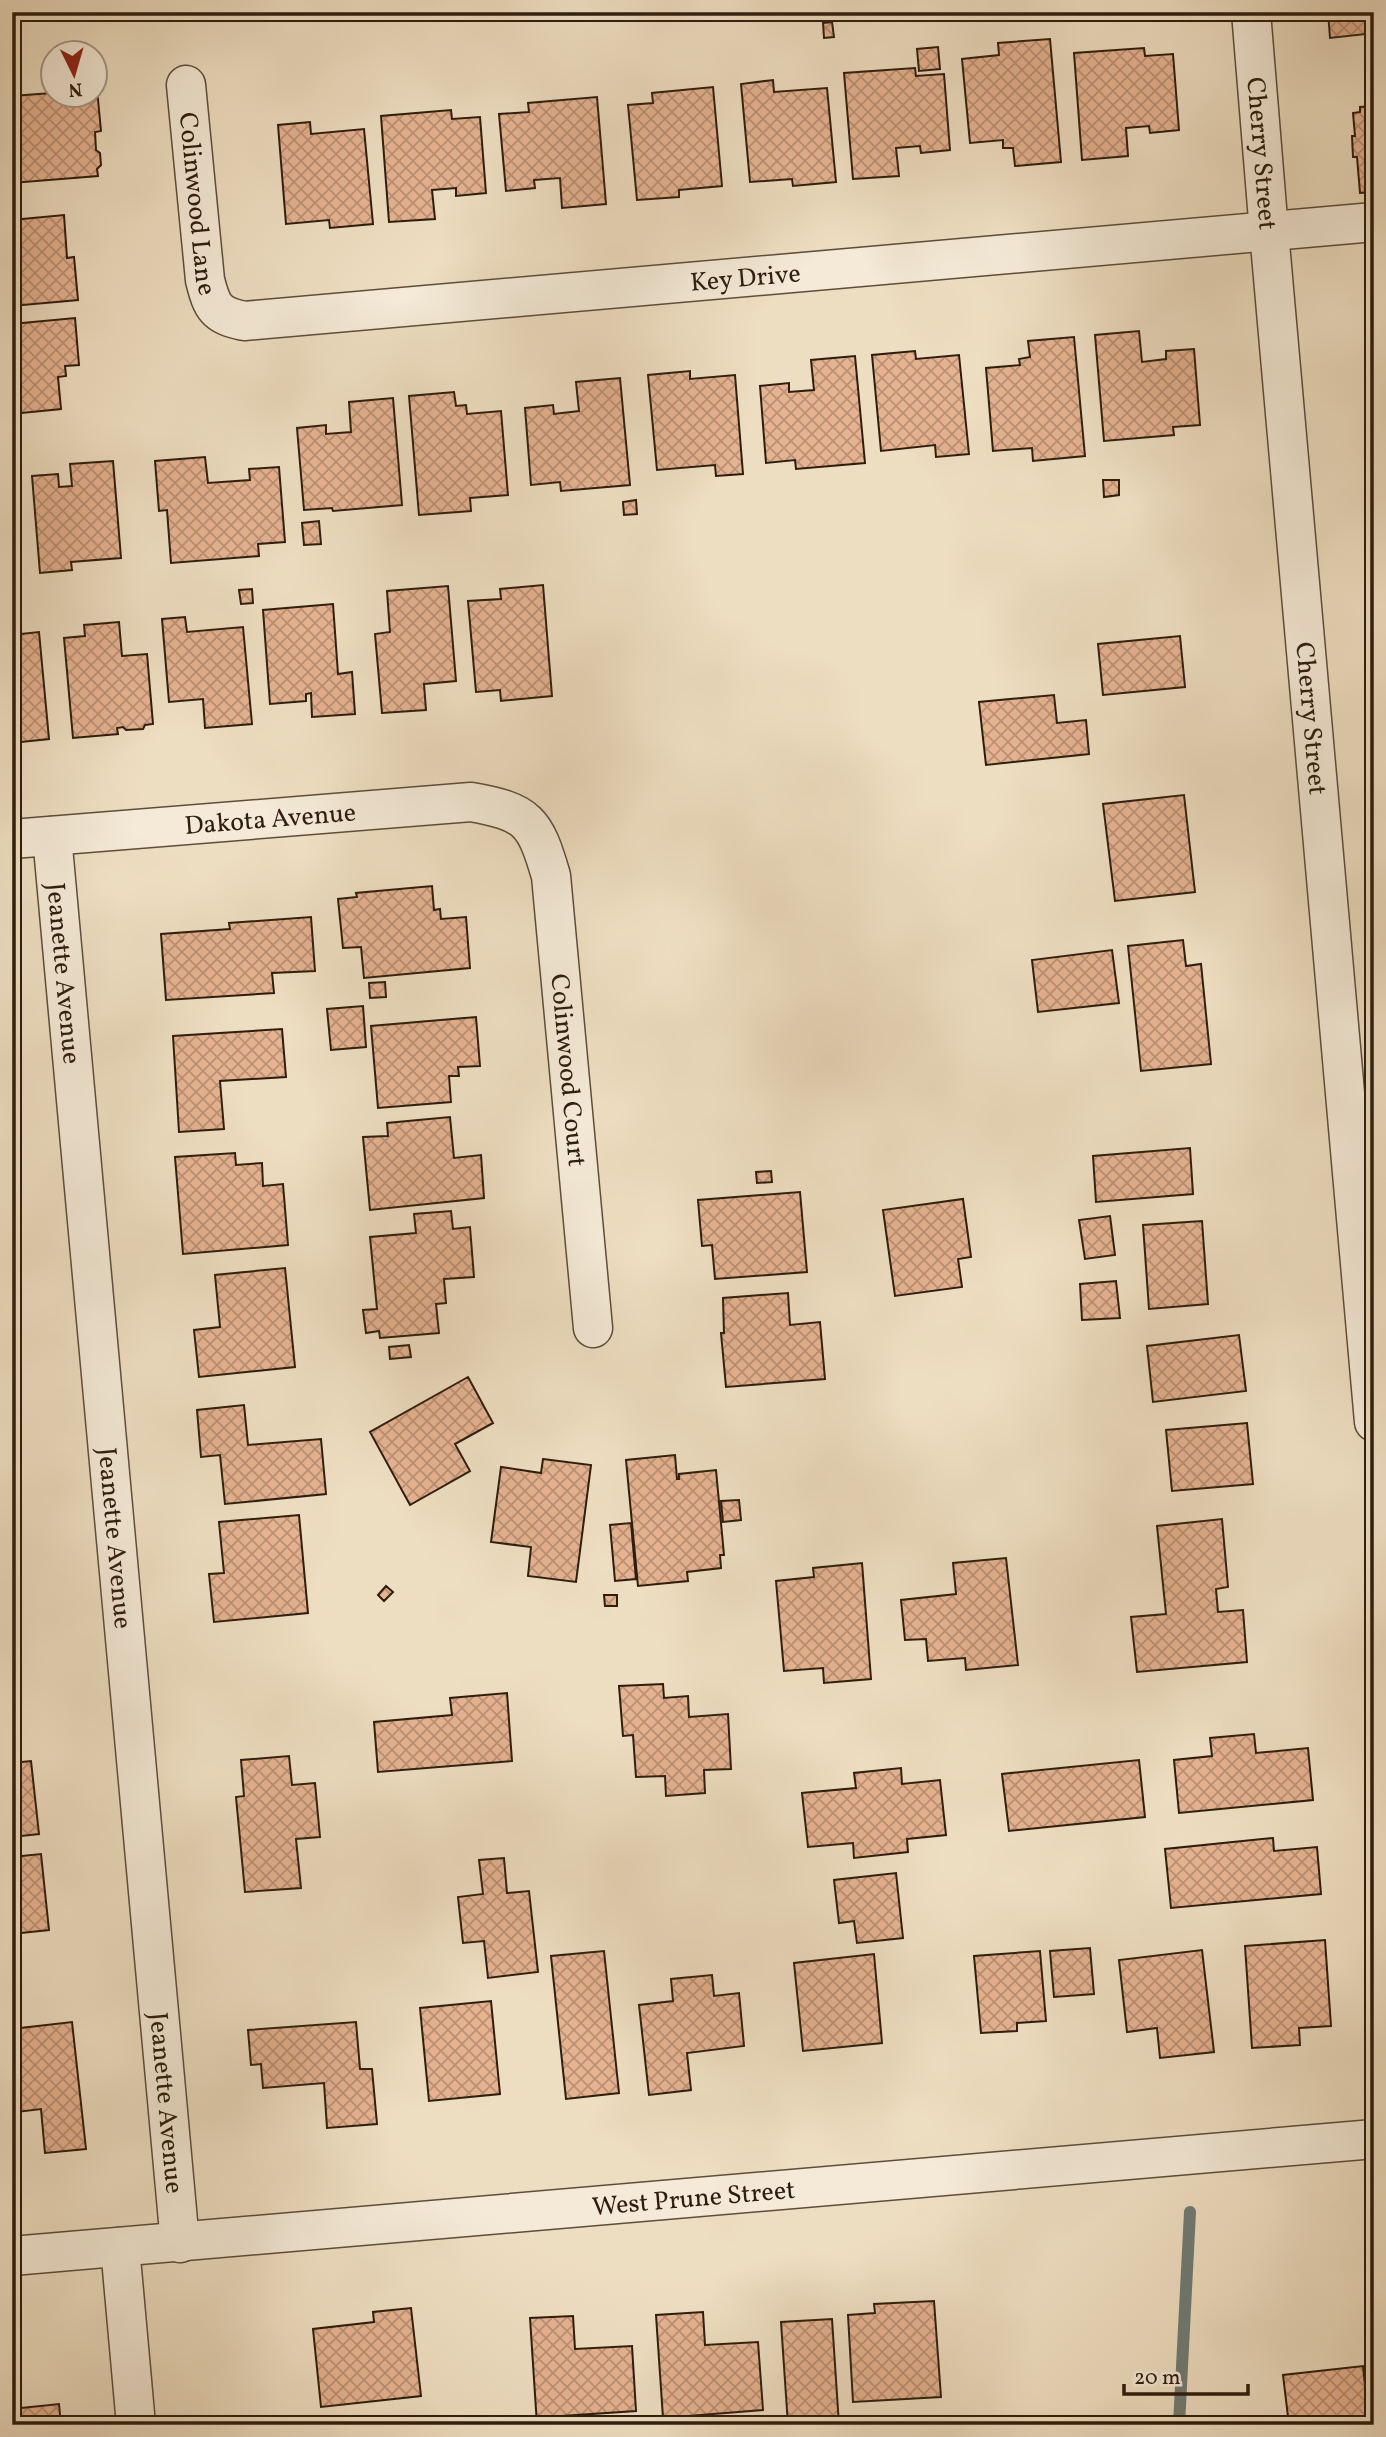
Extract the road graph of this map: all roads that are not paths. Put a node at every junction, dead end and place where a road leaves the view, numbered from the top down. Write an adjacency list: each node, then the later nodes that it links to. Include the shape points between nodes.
1 (1251, 12): 4 (street, Cherry Street)
2 (186, 85): 5 (street, Colinwood Lane, via 205,280 210,301)
3 (1374, 222): 4 (street, Key Drive)
4 (1269, 232): 5 (street, Key Drive, via 264,320); 10 (street, Cherry Street)
5 (223, 316)
6 (524, 818): 7 (street, Dakota Avenue, via 503,808 471,802); 9 (street, Colinwood Court, via 541,841 551,876)
7 (52, 835): 8 (street, Dakota Avenue); 12 (street, Jeanette Avenue)
8 (12, 839)
9 (593, 1328)
10 (1374, 1422)
11 (1374, 2139): 12 (street, West Prune Street)
12 (180, 2243): 13 (street, West Prune Street)
13 (120, 2247): 14 (street, West Prune Street); 15 (street)
14 (12, 2256)
15 (136, 2425)

